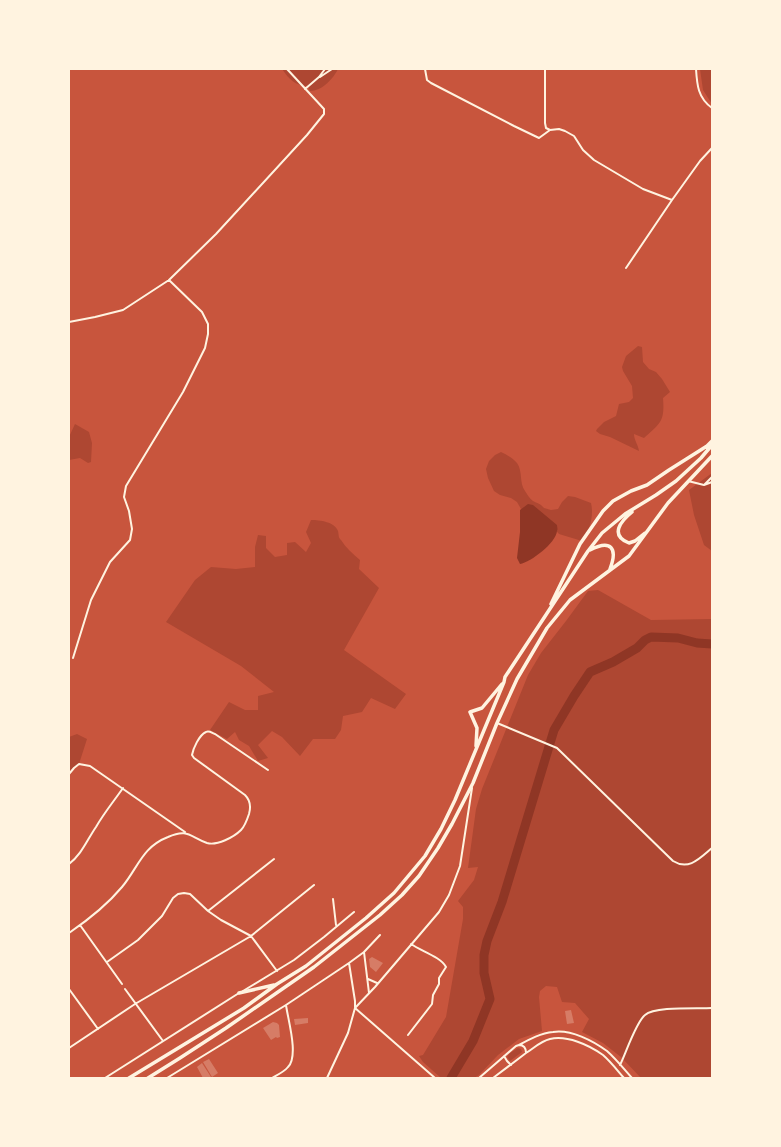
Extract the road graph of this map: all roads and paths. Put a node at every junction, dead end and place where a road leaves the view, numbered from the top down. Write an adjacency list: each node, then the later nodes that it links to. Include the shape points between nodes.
1 (287, 69): 8 (street)
2 (325, 69): 7 (street)
3 (332, 69): 7 (street)
4 (425, 69): 10 (street, via 427,80 431,83 514,126 539,138)
5 (545, 69): 10 (street, via 545,123 546,128)
6 (696, 69): 9 (street, via 701,98)
7 (318, 77): 8 (street)
8 (305, 89): 14 (street, via 322,106 322,117 216,234)
9 (712, 108)
10 (550, 130): 12 (street, via 559,129 574,136 583,150 594,160 643,189)
11 (712, 148): 12 (street)
12 (672, 200): 13 (street)
13 (626, 268)
14 (169, 280): 15 (street, via 123,310); 28 (street, via 207,319 208,334 205,348 183,392 126,486 124,497 132,529 130,540 110,562 91,600)
15 (69, 322)
16 (712, 442): 27 (main road, via 647,486 613,501 603,511 580,544)
17 (712, 445): 23 (main road, via 676,481)
18 (712, 456): 20 (main road)
19 (712, 477): 22 (street)
20 (688, 481): 22 (street); 24 (main road, via 668,503)
21 (712, 482): 22 (street)
22 (704, 485)
23 (642, 503): 24 (main road, via 622,520 618,529 619,535 623,541 629,543); 25 (main road, via 607,529)
24 (651, 528): 26 (main road, via 629,556)
25 (588, 551): 26 (main road, via 608,545 613,549 614,558); 27 (main road)
26 (610, 570): 30 (main road, via 570,600 547,628 517,679)
27 (545, 616): 29 (main road)
28 (72, 658)
29 (504, 682): 31 (main road); 31 (main road, via 482,708 470,712 477,728)
30 (497, 723): 34 (main road); 37 (street, via 557,748 679,865 686,865)
31 (475, 751): 56 (main road, via 441,829 413,871 394,893 366,918 306,966)
32 (268, 770): 36 (street, via 215,734 206,732 194,748 194,758 245,794 249,812 240,830 219,842 208,843)
33 (69, 774): 35 (street, via 79,764 84,764)
34 (473, 783): 49 (street, via 460,866 454,884 439,912); 77 (main road, via 438,848 419,876 380,915 272,996)
35 (123, 788): 36 (street); 39 (street, via 81,853)
36 (185, 832): 44 (street, via 177,833 152,845 113,898)
37 (712, 848)
38 (274, 859): 42 (street)
39 (69, 864)
40 (314, 884): 48 (street)
41 (333, 899): 45 (street)
42 (208, 911): 48 (street); 51 (street, via 190,894 178,894 149,930)
43 (354, 912): 45 (street)
44 (80, 925): 46 (street); 51 (street)
45 (336, 926): 53 (street)
46 (69, 933)
47 (380, 934): 50 (street)
48 (251, 936): 53 (street); 62 (street)
49 (411, 944): 57 (street); 67 (street, via 438,959 446,967 439,978 433,996 434,1001)
50 (364, 952): 52 (street); 54 (street)
51 (107, 962): 55 (street)
52 (349, 963): 63 (street); 64 (street)
53 (277, 971): 61 (street)
54 (368, 979): 57 (street); 60 (street)
55 (122, 984)
56 (277, 984): 61 (main road); 76 (main road, via 244,1008)
57 (377, 984): 60 (street)
58 (126, 988): 62 (street)
59 (69, 989): 66 (street)
60 (369, 993): 64 (street)
61 (239, 994): 68 (street)
62 (135, 1004): 66 (street); 68 (street)
63 (286, 1005): 78 (street); 79 (street, via 293,1050 292,1060 288,1067)
64 (355, 1008): 80 (street, via 348,1033); 81 (street)
65 (712, 1008): 74 (street, via 649,1012 641,1020)
66 (98, 1029): 70 (street)
67 (408, 1035)
68 (163, 1041): 75 (street)
69 (519, 1044): 71 (street, via 525,1048); 72 (street); 74 (street, via 546,1033 565,1031 599,1046)
70 (69, 1048)
71 (526, 1053): 73 (street); 84 (street, via 549,1039 570,1040 602,1055)
72 (504, 1056): 73 (street); 82 (street)
73 (511, 1065): 83 (street)
74 (620, 1065): 85 (street)
75 (104, 1078)
76 (129, 1078)
77 (148, 1078)
78 (167, 1078)
79 (272, 1078)
80 (327, 1078)
81 (436, 1078)
82 (479, 1078)
83 (493, 1078)
84 (624, 1078)
85 (632, 1078)

